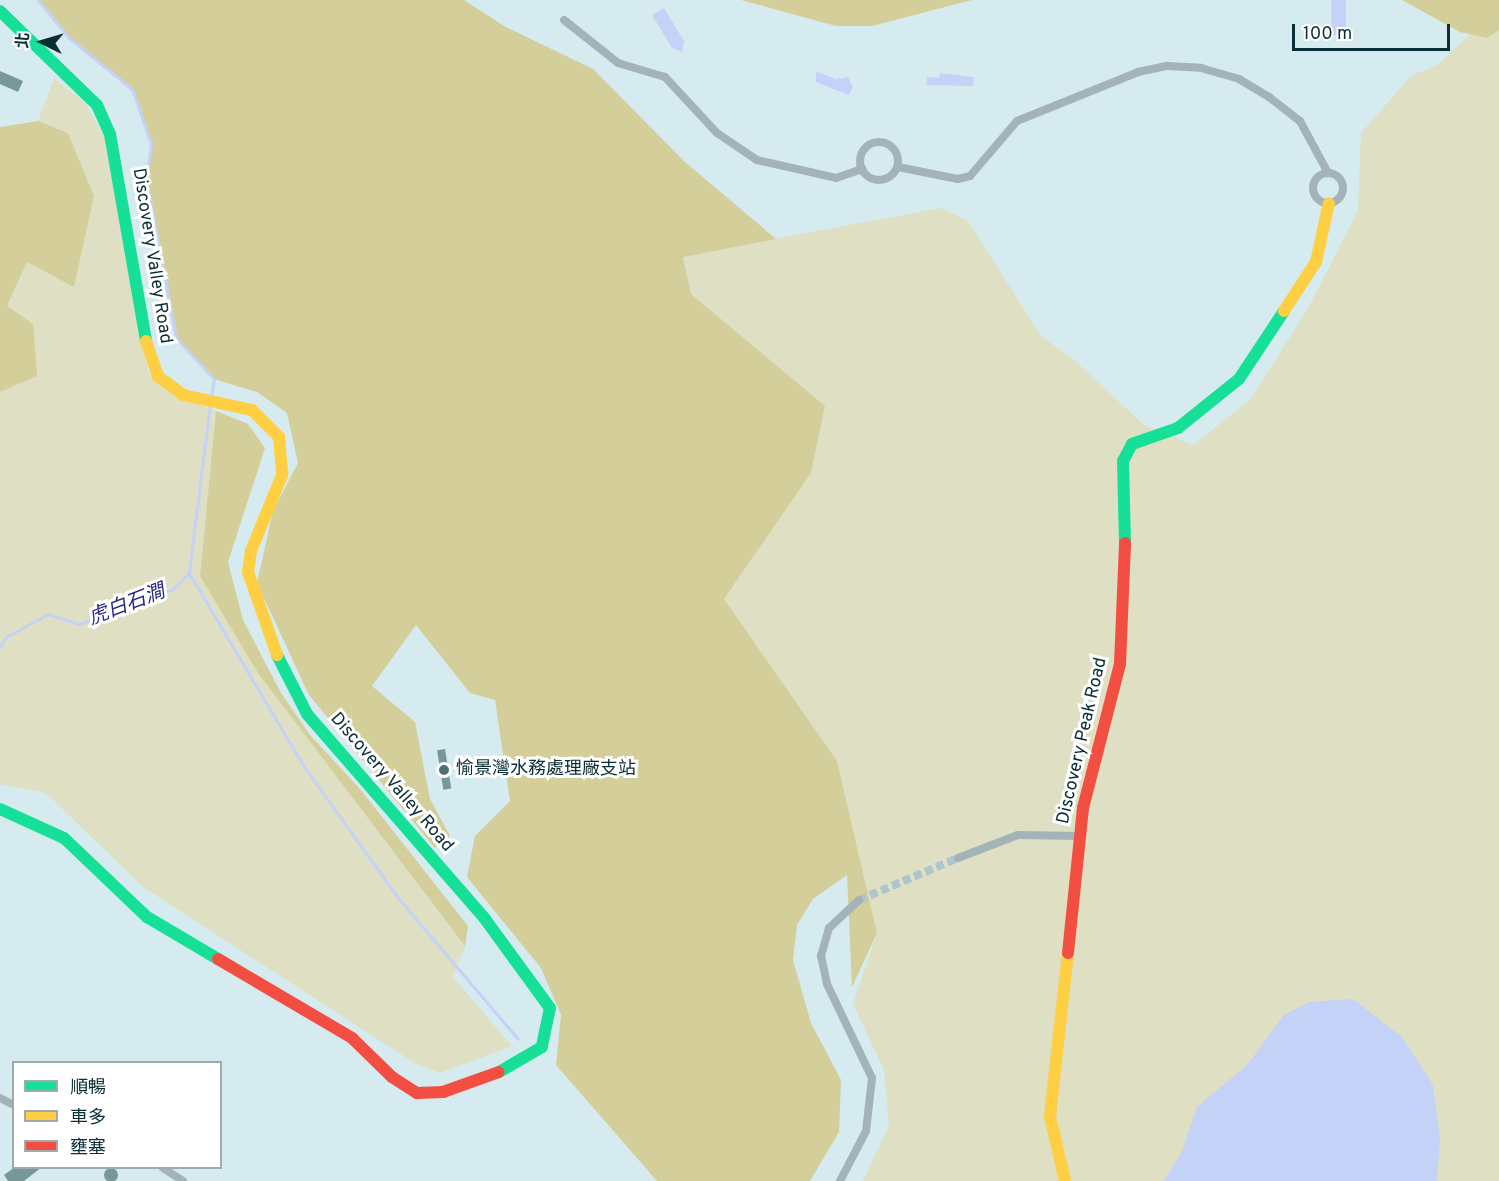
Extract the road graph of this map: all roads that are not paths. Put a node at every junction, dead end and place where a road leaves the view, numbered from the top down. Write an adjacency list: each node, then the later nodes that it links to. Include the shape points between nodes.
1 (0, 11): 7 (street, Discovery Valley Road, via 97,105 116,154 151,363 172,390 232,404 265,418 284,452 282,475 250,551 248,572 284,672 307,714 484,919 540,990 550,1008 542,1047 512,1067 443,1092 417,1093 392,1077 352,1038 147,917 64,838)
2 (564, 20): 4 (street, via 618,63 665,77 732,145 757,160 836,178)
3 (897, 167): 4 (street, via 884,180 871,178); 4 (street, via 895,150 880,141 864,149); 5 (street, Discovery Peak Road, via 958,179 970,176 1017,121 1138,72 1167,66 1201,68 1239,79 1269,97 1300,121)
4 (862, 170)
5 (1328, 173): 6 (street, via 1315,181 1314,191); 6 (street, Discovery Peak Road, via 1340,178 1343,188 1338,200)
6 (1329, 203): 8 (street, Discovery Peak Road, via 1326,232 1316,262 1239,379 1178,428 1132,444 1123,461 1125,561 1120,664 1094,756)
7 (0, 809)
8 (1080, 836): 9 (street, via 1018,835); 14 (street, Discovery Peak Road, via 1050,1116)
9 (958, 858)
10 (859, 900): 13 (street, via 829,928 821,956 827,984 872,1078 866,1131)
11 (166, 1169): 12 (street)
12 (183, 1181)
13 (840, 1181)
14 (1065, 1181)

